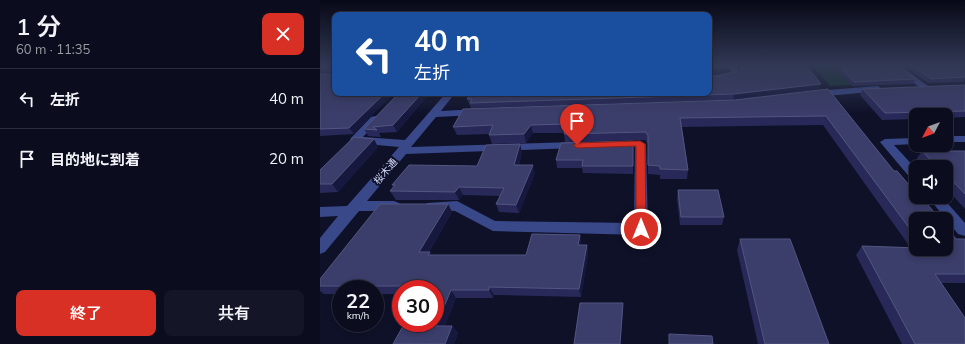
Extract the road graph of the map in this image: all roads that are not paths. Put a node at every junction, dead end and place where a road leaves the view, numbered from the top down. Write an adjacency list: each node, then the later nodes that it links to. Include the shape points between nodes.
1 (919, 81): 2 (street, via 928,87)
2 (910, 88)
3 (888, 89): 4 (street)
4 (804, 95)
5 (449, 96): 8 (street, 桜木通)
6 (489, 112): 8 (street)
7 (380, 114): 14 (street, via 355,140)
8 (434, 114): 14 (street, 桜木通)
9 (953, 139): 10 (street)
10 (965, 139)
11 (909, 141): 15 (street, via 885,142)
12 (609, 144): 17 (street, via 640,144 641,229 492,226 457,206)
13 (585, 145): 14 (street)
14 (405, 147): 17 (street, 桜木通)
15 (909, 168)
16 (940, 204): 19 (street)
17 (353, 208): 18 (street); 20 (street, 桜木通)
18 (320, 212)
19 (965, 230)
20 (320, 248)

